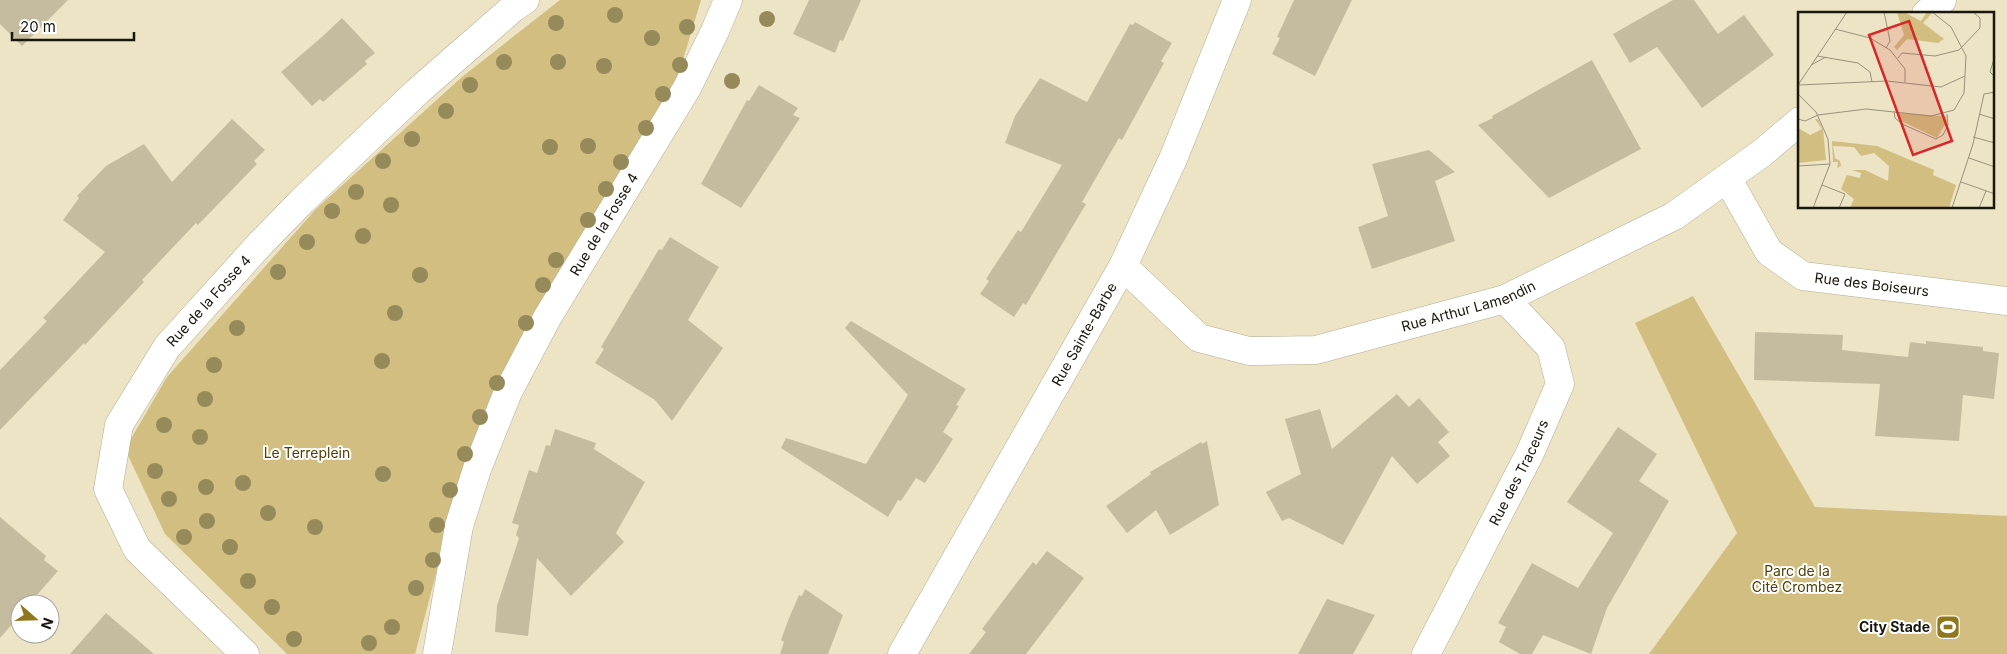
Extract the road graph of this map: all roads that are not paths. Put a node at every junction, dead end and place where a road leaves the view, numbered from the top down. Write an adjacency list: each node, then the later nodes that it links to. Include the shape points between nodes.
1 (525, 0): 11 (street, Rue de la Fosse 4, via 418,91 261,243 167,347 119,425 108,489 138,549)
2 (728, 0): 12 (street, Rue de la Fosse 4, via 687,88 547,318 508,392 459,526)
3 (1237, 0): 8 (street, Rue Sainte-Barbe, via 1173,159)
4 (1942, 0): 5 (street)
5 (1928, 12)
6 (1798, 123): 7 (street, Rue Arthur Lamendin)
7 (1727, 178): 9 (street, Rue Arthur Lamendin, via 1674,216); 10 (street, Rue des Boiseurs, via 1768,252 1803,276)
8 (1123, 266): 9 (street, Rue Arthur Lamendin, via 1199,338 1249,351 1316,350); 13 (street, Rue Sainte-Barbe)
9 (1505, 299): 14 (street, Rue des Traceurs, via 1551,348 1560,384 1530,454)
10 (2007, 300)
11 (245, 654)
12 (437, 654)
13 (902, 654)
14 (1426, 654)

